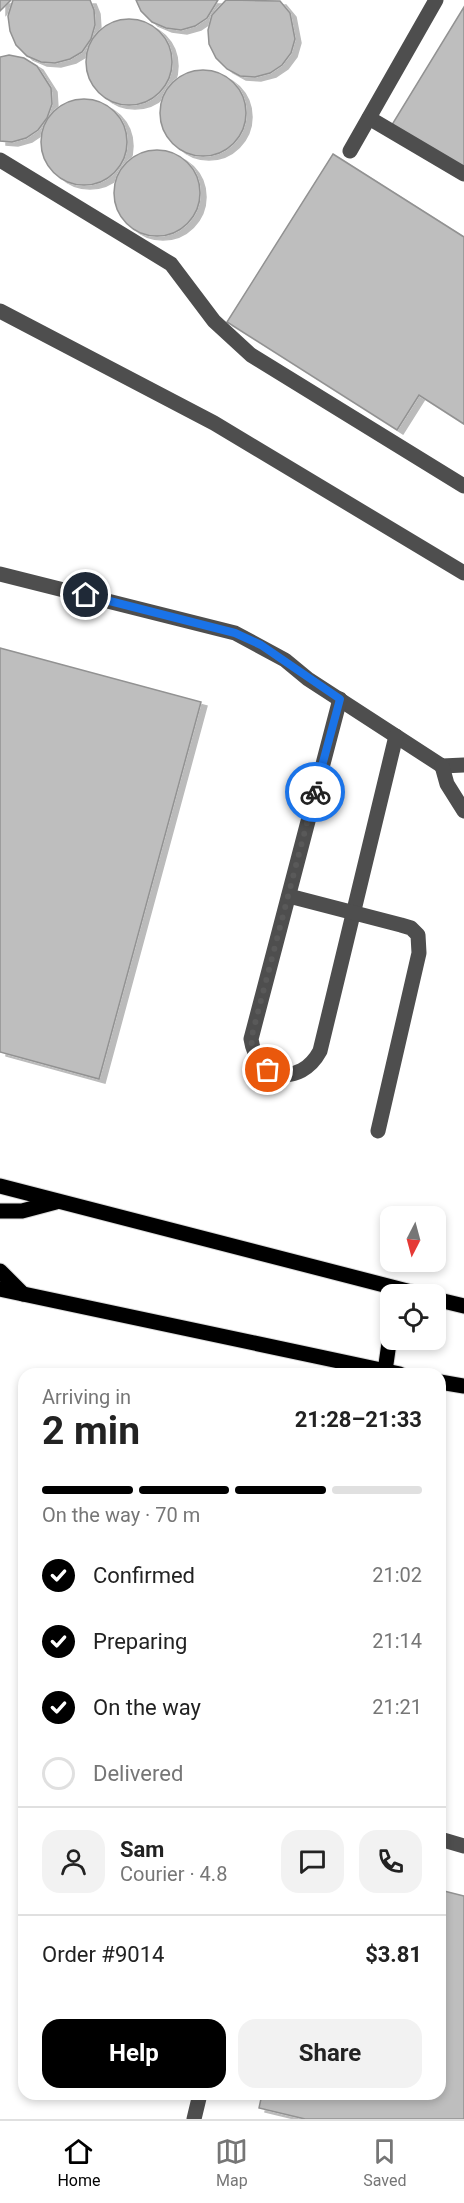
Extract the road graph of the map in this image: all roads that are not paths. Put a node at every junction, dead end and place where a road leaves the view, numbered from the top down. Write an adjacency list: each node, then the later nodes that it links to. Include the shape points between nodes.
1 (435, 0): 2 (street)
2 (369, 117): 3 (street); 5 (street)
3 (350, 151)
4 (0, 160): 7 (street, via 171,264 214,321 250,355)
5 (464, 174)
6 (0, 311): 8 (street, via 214,423)
7 (464, 486)
8 (464, 573)
9 (0, 574): 10 (street, via 235,633 261,645)
10 (340, 699): 11 (street); 15 (street)
11 (396, 736): 13 (street); 16 (street)
12 (464, 765): 13 (street)
13 (442, 766): 14 (street)
14 (464, 811)
15 (288, 896): 16 (street); 16 (street, via 251,1039 259,1062 280,1074 299,1072 320,1051)
16 (353, 912): 17 (street, via 411,928 420,944)
17 (378, 1131)
18 (0, 1186): 19 (main road)
19 (59, 1201): 20 (main road, via 22,1211); 22 (main road)
20 (0, 1211)
21 (0, 1271): 24 (main road)
22 (380, 1284)
23 (0, 1289): 24 (main road)
24 (23, 1294): 28 (main road)
25 (446, 1302): 26 (main road)
26 (464, 1306)
27 (390, 1350): 29 (main road)
28 (367, 1368)
29 (390, 1368)
30 (446, 1383): 31 (main road)
31 (464, 1386)
32 (446, 1841): 33 (street)
33 (464, 1846)
34 (199, 2100): 35 (street)
35 (194, 2119)

